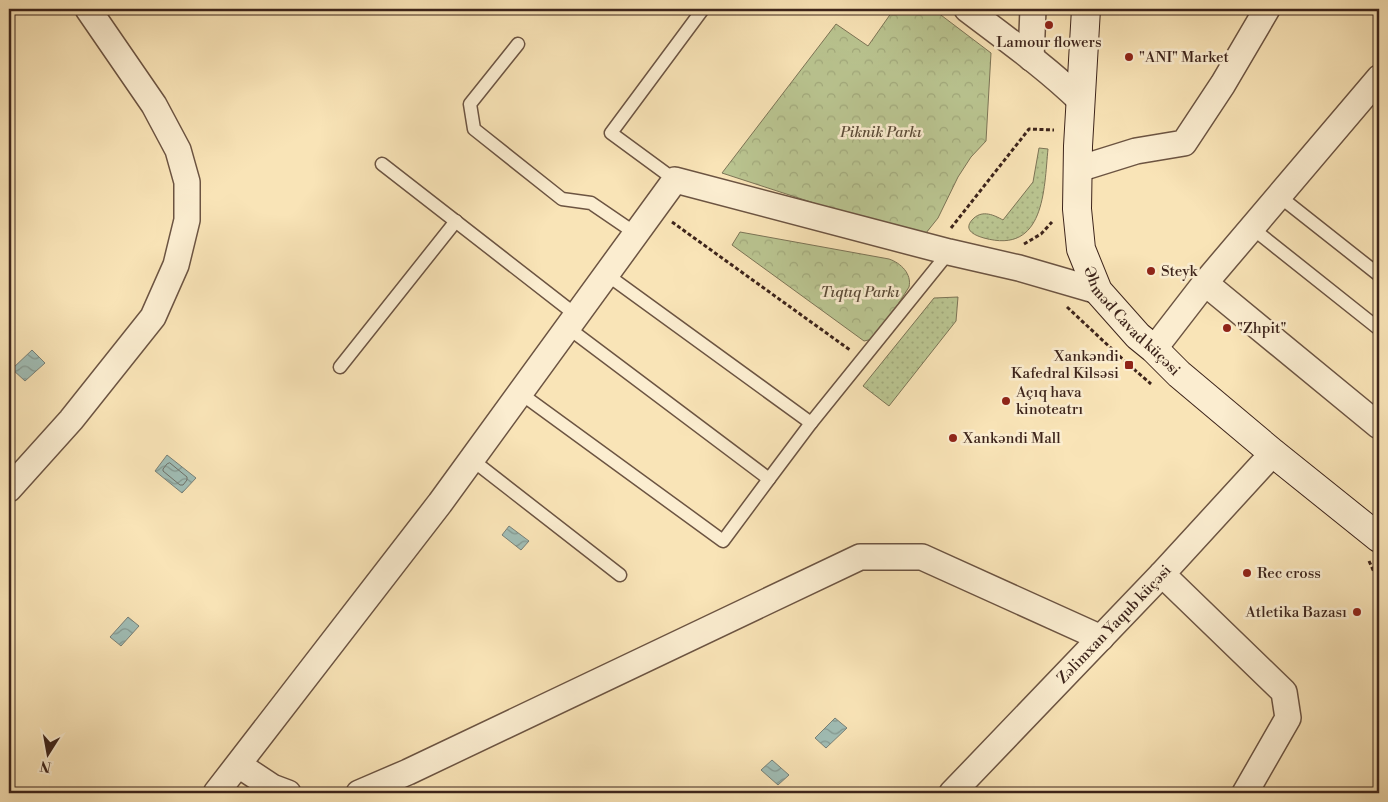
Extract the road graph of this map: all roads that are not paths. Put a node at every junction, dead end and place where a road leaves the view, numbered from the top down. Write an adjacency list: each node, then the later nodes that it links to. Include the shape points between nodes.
1 (88, 9): 33 (street, via 154,105 178,150 187,182 187,220 176,265 153,317 71,420)
2 (703, 9): 13 (lane, via 611,133)
3 (967, 9): 8 (street)
4 (1033, 9): 8 (street)
5 (1086, 9): 10 (street, Əhməd Cavad küçəsi)
6 (1267, 9): 12 (street, via 1184,143 1136,151)
7 (518, 44): 17 (lane, via 470,104 474,129 562,199 591,203)
8 (1031, 58): 10 (street)
9 (1379, 78): 14 (street)
10 (1081, 100): 22 (street, Əhməd Cavad küçəsi, via 1077,209 1081,249)
11 (382, 164): 15 (lane)
12 (1088, 166)
13 (675, 180): 17 (street); 18 (street)
14 (1279, 196): 16 (street); 20 (lane)
15 (456, 221): 23 (lane); 26 (lane)
16 (1252, 228): 21 (street); 24 (lane)
17 (635, 233): 19 (street)
18 (948, 242): 22 (street); 28 (lane, via 863,359)
19 (606, 274): 23 (street); 28 (lane)
20 (1379, 275)
21 (1205, 283): 25 (street); 29 (street)
22 (1098, 291): 25 (street, Əhməd Cavad küçəsi)
23 (571, 321): 27 (street); 32 (lane)
24 (1379, 329)
25 (1154, 349): 30 (street, Əhməd Cavad küçəsi)
26 (340, 368)
27 (520, 393): 31 (street); 32 (lane, via 724,541)
28 (811, 423): 32 (lane)
29 (1379, 426)
30 (1273, 453): 34 (street, Əhməd Cavad küçəsi); 35 (street, Zəlimxan Yaqub küçəsi)
31 (471, 459): 36 (lane); 39 (street)
32 (769, 479)
33 (9, 489)
34 (1379, 538)
35 (1162, 574): 37 (street, Zəlimxan Yaqub küçəsi); 45 (street, via 1284,692 1288,718)
36 (620, 575)
37 (1101, 638): 38 (street, Zəlimxan Yaqub küçəsi); 42 (street, via 922,557 860,557)
38 (986, 759): 43 (street, Zəlimxan Yaqub küçəsi); 44 (street)
39 (239, 765): 40 (street); 41 (street, via 272,787)
40 (216, 793)
41 (288, 793)
42 (359, 793)
43 (952, 793)
44 (977, 793)
45 (1245, 793)

